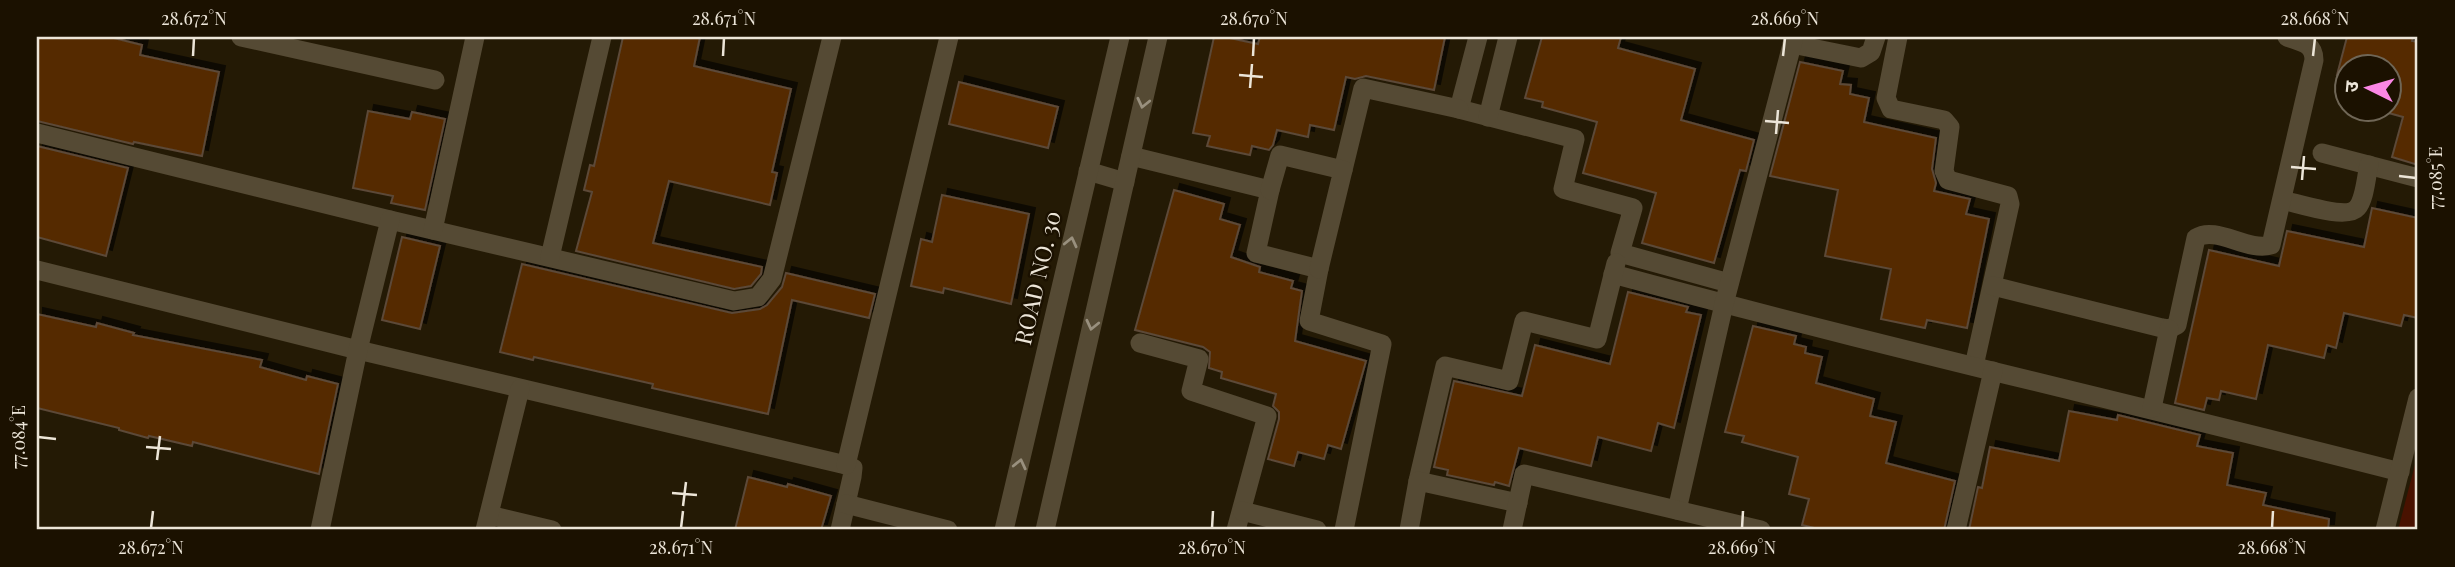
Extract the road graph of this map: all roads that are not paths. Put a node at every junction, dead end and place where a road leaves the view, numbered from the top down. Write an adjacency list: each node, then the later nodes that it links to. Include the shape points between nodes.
1 (241, 37): 14 (street)
2 (475, 37): 28 (street)
3 (602, 37): 30 (street)
4 (832, 37): 30 (street, via 772,279 758,297 734,301)
5 (948, 37): 44 (street)
6 (1120, 37): 22 (street, ROAD NO. 30)
7 (1158, 37): 19 (street, one-way to 19)
8 (1478, 37): 15 (street)
9 (1508, 37): 16 (street)
10 (2287, 37): 26 (street, via 2310,45 2314,60)
11 (1793, 39): 12 (street, via 1861,58 1871,52); 34 (street)
12 (1876, 40): 13 (street)
13 (1897, 43): 35 (street, via 1887,104 1948,124 1944,171 1948,180 2008,196)
14 (436, 80)
15 (1459, 109): 16 (street); 21 (street, via 1363,88)
16 (1488, 117): 29 (street, via 1575,139 1563,189 1633,208)
17 (37, 133): 27 (street)
18 (2322, 153): 20 (street)
19 (1131, 156): 24 (street); 25 (street)
20 (2369, 165): 23 (street); 26 (street, via 2359,206 2352,213)
21 (1343, 170): 25 (street, via 1280,155); 31 (street)
22 (1088, 171): 24 (street); 56 (street, ROAD NO. 30, one-way to 22)
23 (2418, 178)
24 (1125, 182): 57 (street, one-way to 57)
25 (1270, 190): 31 (street, via 1256,253)
26 (2282, 200): 37 (street, via 2271,245 2255,247 2209,234 2196,238 2177,325)
27 (390, 220): 28 (street); 39 (street)
28 (432, 230): 30 (street)
29 (1619, 253): 33 (street); 34 (street)
30 (550, 257)
31 (1319, 269): 59 (street, via 1309,321 1382,344)
32 (37, 270): 39 (street)
33 (1613, 274): 36 (street); 46 (street, via 1597,339 1524,321 1509,381 1445,366)
34 (1729, 283): 36 (street)
35 (1993, 286): 37 (street); 40 (street)
36 (1724, 304): 40 (street); 49 (street)
37 (2169, 329): 43 (street)
38 (1140, 344): 50 (street, via 1199,359 1191,391 1267,416)
39 (358, 350): 41 (street); 52 (street)
40 (1984, 369): 43 (street); 63 (street)
41 (520, 389): 44 (street); 51 (street)
42 (2418, 398): 45 (street)
43 (2152, 408): 45 (street)
44 (846, 465): 48 (street, via 853,472)
45 (2400, 472): 64 (street)
46 (1418, 481): 47 (street); 60 (street)
47 (1518, 503): 49 (street, via 1524,474); 61 (street)
48 (846, 504): 54 (street); 55 (street)
49 (1676, 510): 62 (street)
50 (1239, 521): 58 (street)
51 (487, 522): 53 (street)
52 (320, 530)
53 (551, 530)
54 (840, 530)
55 (948, 530)
56 (1004, 530)
57 (1045, 530)
58 (1317, 530)
59 (1344, 530)
60 (1409, 530)
61 (1512, 530)
62 (1761, 530)
63 (1956, 530)
64 (2385, 530)

